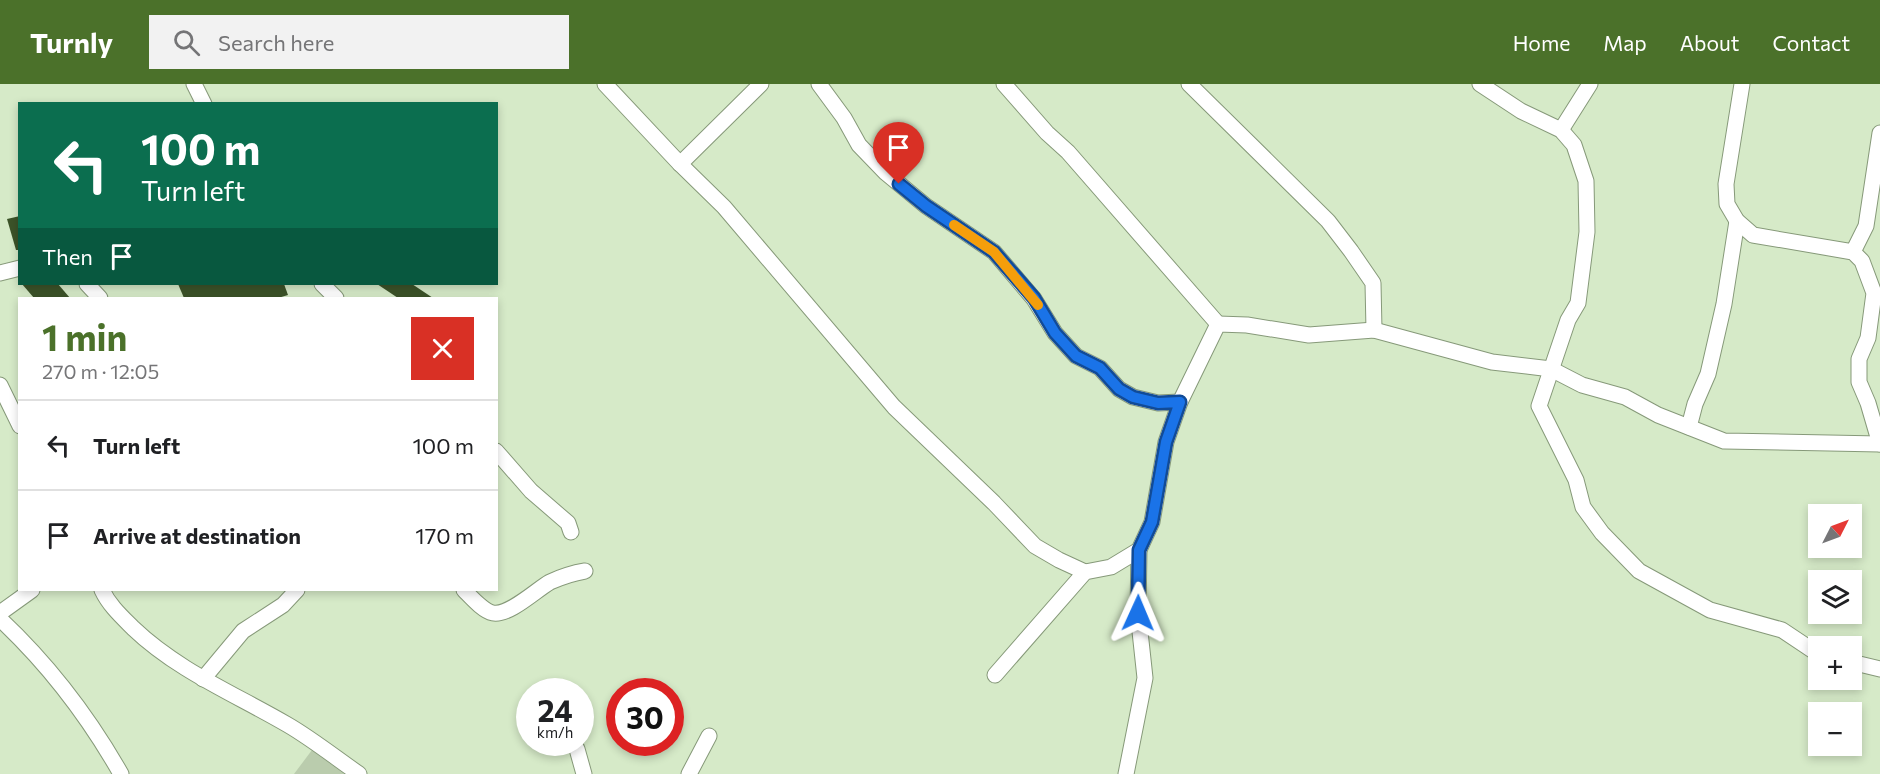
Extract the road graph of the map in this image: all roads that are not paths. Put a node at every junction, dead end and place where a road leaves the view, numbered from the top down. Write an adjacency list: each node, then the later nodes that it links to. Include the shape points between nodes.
1 (194, 84): 10 (street)
2 (605, 84): 13 (street)
3 (761, 84): 13 (street)
4 (819, 84): 26 (street, via 859,145 926,206 994,252 1076,356 1100,368 1119,389 1133,397 1158,403)
5 (1004, 84): 22 (street)
6 (1189, 84): 23 (street, via 1328,221 1351,251 1373,283)
7 (1480, 84): 11 (street, via 1521,111)
8 (1590, 84): 11 (street)
9 (1742, 84): 14 (street, via 1726,184 1727,204)
10 (203, 102)
11 (1561, 130): 24 (street, via 1574,145 1586,181 1587,232 1578,303)
12 (1880, 133): 15 (street, via 1866,226)
13 (680, 164): 34 (street, via 724,207 894,407 1035,546)
14 (1737, 221): 15 (street, via 1753,236); 28 (street, via 1711,363)
15 (1853, 252): 29 (street, via 1862,261 1874,293 1868,338 1859,359 1859,382)
16 (18, 268): 17 (street)
17 (0, 273)
18 (88, 285): 20 (street)
19 (323, 285): 21 (street)
20 (99, 297)
21 (335, 297)
22 (1218, 324): 23 (street, via 1310,335); 26 (street)
23 (1374, 330): 24 (street, via 1492,362)
24 (1551, 369): 28 (street, via 1581,385 1625,397); 41 (street, via 1539,406 1576,480 1584,507 1602,533 1639,571 1710,610 1782,630)
25 (0, 385): 27 (street)
26 (1180, 402): 32 (street, via 1166,442 1152,522)
27 (18, 422)
28 (1689, 427): 29 (street, via 1724,441)
29 (1880, 444)
30 (498, 452): 31 (street, via 531,491 568,523)
31 (571, 532)
32 (1139, 550): 34 (street, via 1111,567); 47 (street, via 1138,613 1145,678)
33 (585, 571): 38 (street, via 550,582 495,614)
34 (1085, 572): 44 (street)
35 (31, 591): 39 (street)
36 (103, 591): 45 (street, via 116,612 144,639)
37 (296, 591): 45 (street, via 243,631)
38 (465, 591)
39 (0, 613)
40 (0, 619): 49 (street, via 38,656 74,701)
41 (1808, 647)
42 (1862, 665): 43 (street)
43 (1880, 669)
44 (995, 675)
45 (203, 679): 50 (street, via 289,725)
46 (709, 736): 52 (street)
47 (1129, 755): 53 (street); 54 (street)
48 (579, 756): 51 (street)
49 (121, 774)
50 (359, 774)
51 (584, 774)
52 (689, 774)
53 (1126, 774)
54 (1138, 774)

